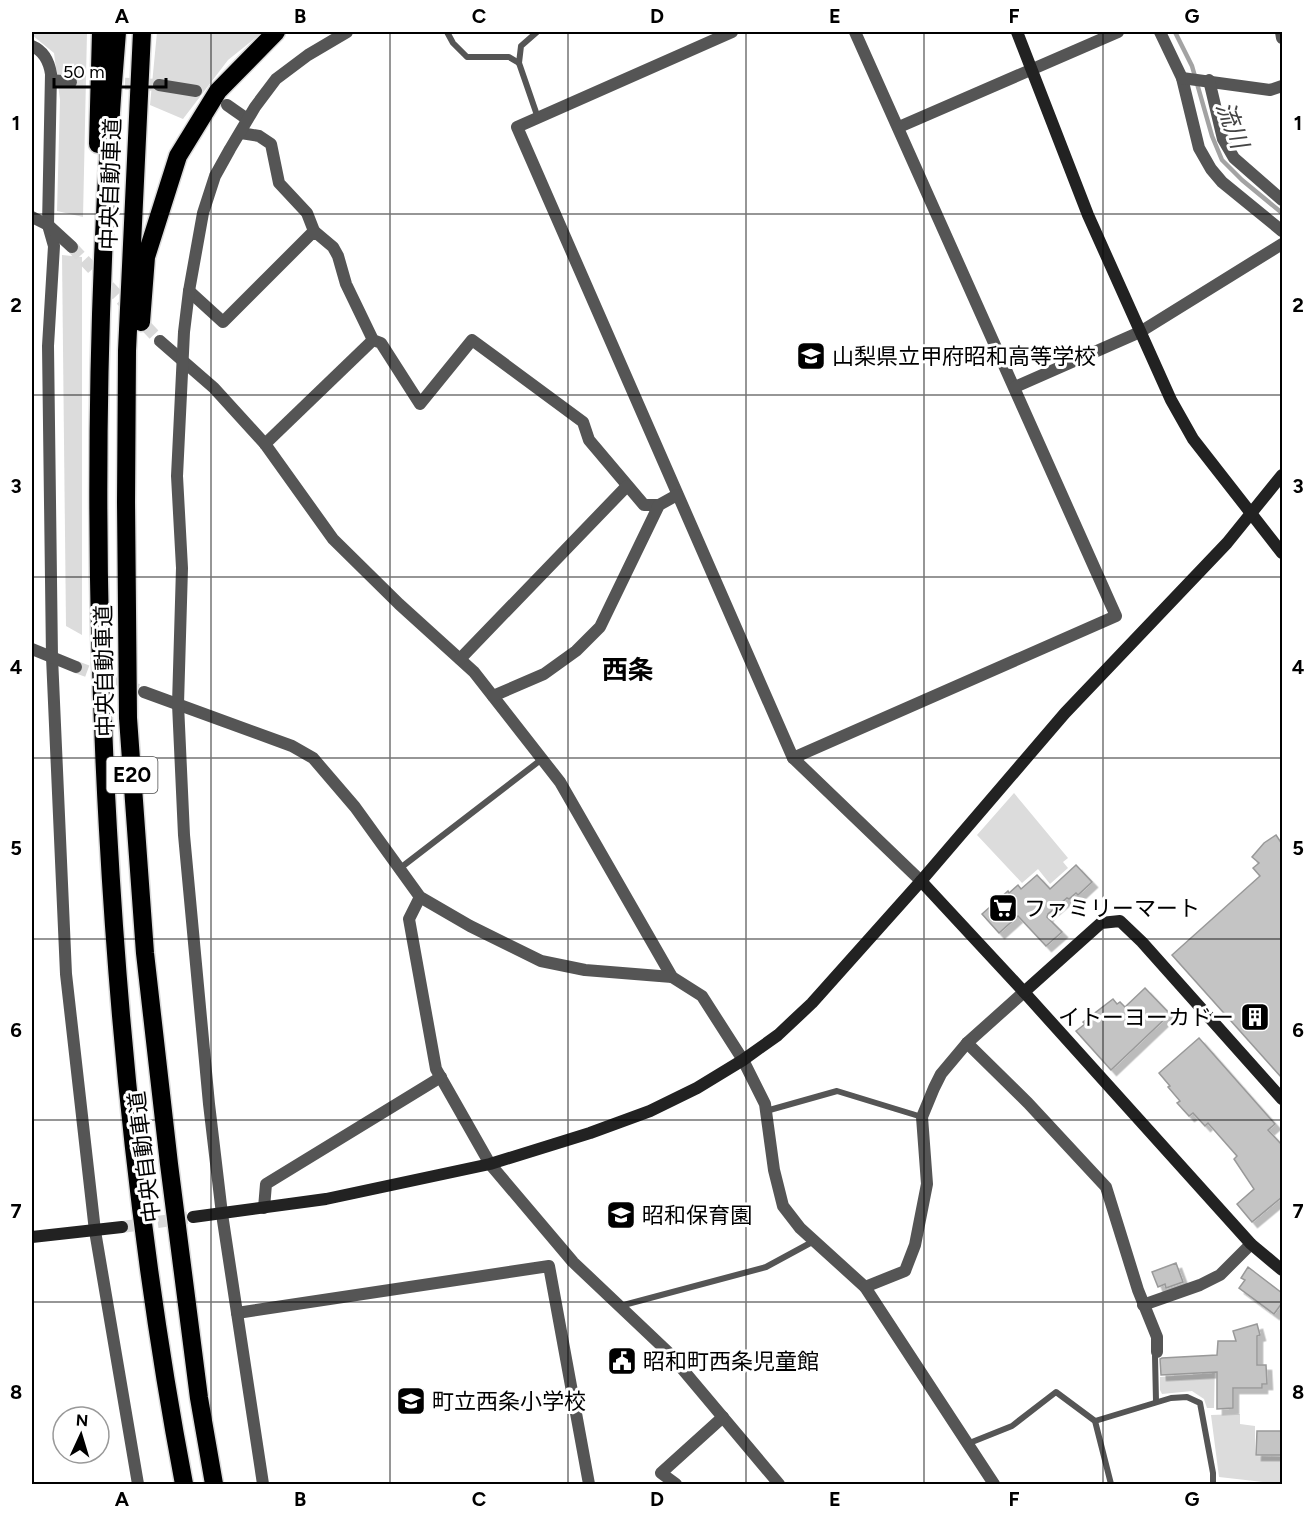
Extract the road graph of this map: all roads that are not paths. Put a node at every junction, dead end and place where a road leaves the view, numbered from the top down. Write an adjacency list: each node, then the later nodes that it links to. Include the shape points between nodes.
1 (101, 32): 16 (highway)
2 (117, 32): 16 (highway, 中央自動車道 / E20)
3 (142, 32): 51 (highway, 中央自動車道 / E20, via 127,351)
4 (276, 32): 51 (highway, via 218,91 178,156 146,257 137,412 136,601)
5 (347, 32): 28 (street, via 276,79)
6 (447, 32): 17 (lane, via 467,57 509,57)
7 (537, 32): 17 (lane, via 521,46)
8 (732, 32): 27 (street)
9 (855, 32): 29 (street)
10 (1017, 32): 18 (street)
11 (1118, 32): 18 (street)
12 (1160, 32): 19 (street)
13 (1281, 32): 14 (street)
14 (1282, 38)
15 (32, 46): 20 (street, via 50,65)
16 (107, 62): 92 (highway, 中央自動車道 / E20, via 99,612 102,716 115,955 138,1180 168,1401)
17 (519, 63): 27 (lane)
18 (1032, 68): 29 (street); 39 (street, via 1088,215)
19 (1182, 78): 21 (street); 35 (street, via 1199,148 1211,169)
20 (51, 80): 22 (street); 33 (street)
21 (1209, 80): 24 (street, via 1270,90); 31 (street, via 1223,139 1234,158)
22 (70, 82)
23 (159, 85): 25 (street)
24 (1282, 86)
25 (196, 91)
26 (227, 105): 28 (street)
27 (538, 118): 47 (street, via 517,127)
28 (247, 119): 30 (street)
29 (899, 128): 43 (street)
30 (241, 133): 34 (street, via 259,136 271,144 279,183 307,213); 38 (street, via 215,176 203,213)
31 (1282, 200)
32 (32, 217): 33 (street)
33 (48, 225): 37 (street); 53 (street, via 54,246 48,346)
34 (314, 231): 38 (street, via 223,322); 40 (street, via 338,256 346,284)
35 (1282, 231)
36 (1282, 244): 39 (street)
37 (72, 247)
38 (189, 291): 42 (street)
39 (1140, 332): 43 (street); 49 (street, via 1193,439)
40 (373, 340): 44 (street); 46 (street, via 381,343 420,404 472,340 583,422 589,440)
41 (160, 341): 42 (street)
42 (184, 360): 44 (street); 58 (street, via 177,476 182,568)
43 (1015, 387): 59 (street, via 1116,616)
44 (265, 444): 54 (street, via 333,539)
45 (1282, 475): 49 (street)
46 (627, 486): 48 (street, via 644,505); 54 (street)
47 (677, 495): 48 (street); 59 (street)
48 (659, 505): 57 (street, via 600,627 544,674)
49 (1252, 514): 50 (street); 62 (street, via 1065,713)
50 (1282, 553)
51 (126, 636): 93 (highway, 中央自動車道 / E20, via 145,953 199,1398)
52 (32, 649): 53 (street)
53 (52, 657): 55 (street); 77 (street, via 66,974)
54 (460, 659): 57 (street)
55 (76, 667)
56 (144, 692): 58 (street)
57 (493, 696): 60 (street)
58 (178, 704): 61 (street, via 292,746 313,758 355,807); 74 (street, via 184,835)
59 (793, 758): 62 (street)
60 (542, 759): 61 (lane); 64 (street, via 560,782)
61 (398, 869): 63 (street)
62 (921, 881): 65 (street); 67 (street, via 813,1003)
63 (420, 897): 64 (street, via 541,961 585,970); 68 (street, via 409,920 436,1069)
64 (672, 977): 67 (street, via 702,996)
65 (1024, 992): 66 (street); 69 (street, via 1101,923 1120,921); 80 (street)
66 (967, 1042): 71 (street, via 940,1074); 83 (street, via 1106,1187)
67 (743, 1060): 70 (street); 72 (street, via 650,1111)
68 (441, 1077): 72 (street); 73 (street, via 267,1184)
69 (1282, 1099)
70 (766, 1112): 71 (lane, via 837,1091); 79 (street, via 783,1206)
71 (922, 1117): 82 (street, via 927,1184 915,1245 905,1271)
72 (490, 1164): 73 (street); 84 (street, via 573,1262)
73 (264, 1208): 74 (street)
74 (222, 1214): 75 (street); 85 (street)
75 (193, 1217)
76 (122, 1227): 77 (street)
77 (95, 1231): 78 (street); 91 (street)
78 (32, 1238)
79 (814, 1241): 82 (street); 84 (lane, via 766,1267)
80 (1251, 1244): 81 (street); 83 (street, via 1220,1275)
81 (1282, 1270)
82 (866, 1287): 90 (street)
83 (1143, 1305): 86 (street, via 1157,1337)
84 (619, 1306): 88 (street, via 668,1352)
85 (237, 1313): 94 (street); 95 (street, via 549,1266)
86 (1157, 1352): 87 (lane)
87 (1156, 1401): 89 (lane); 100 (lane, via 1188,1397 1200,1403)
88 (723, 1417): 96 (street, via 661,1473); 97 (street)
89 (1095, 1421): 90 (lane, via 1056,1392 1012,1426); 99 (lane)
90 (967, 1444): 98 (street)
91 (138, 1485)
92 (184, 1485)
93 (214, 1485)
94 (263, 1485)
95 (589, 1485)
96 (676, 1485)
97 (779, 1485)
98 (994, 1485)
99 (1111, 1485)
100 (1213, 1485)

